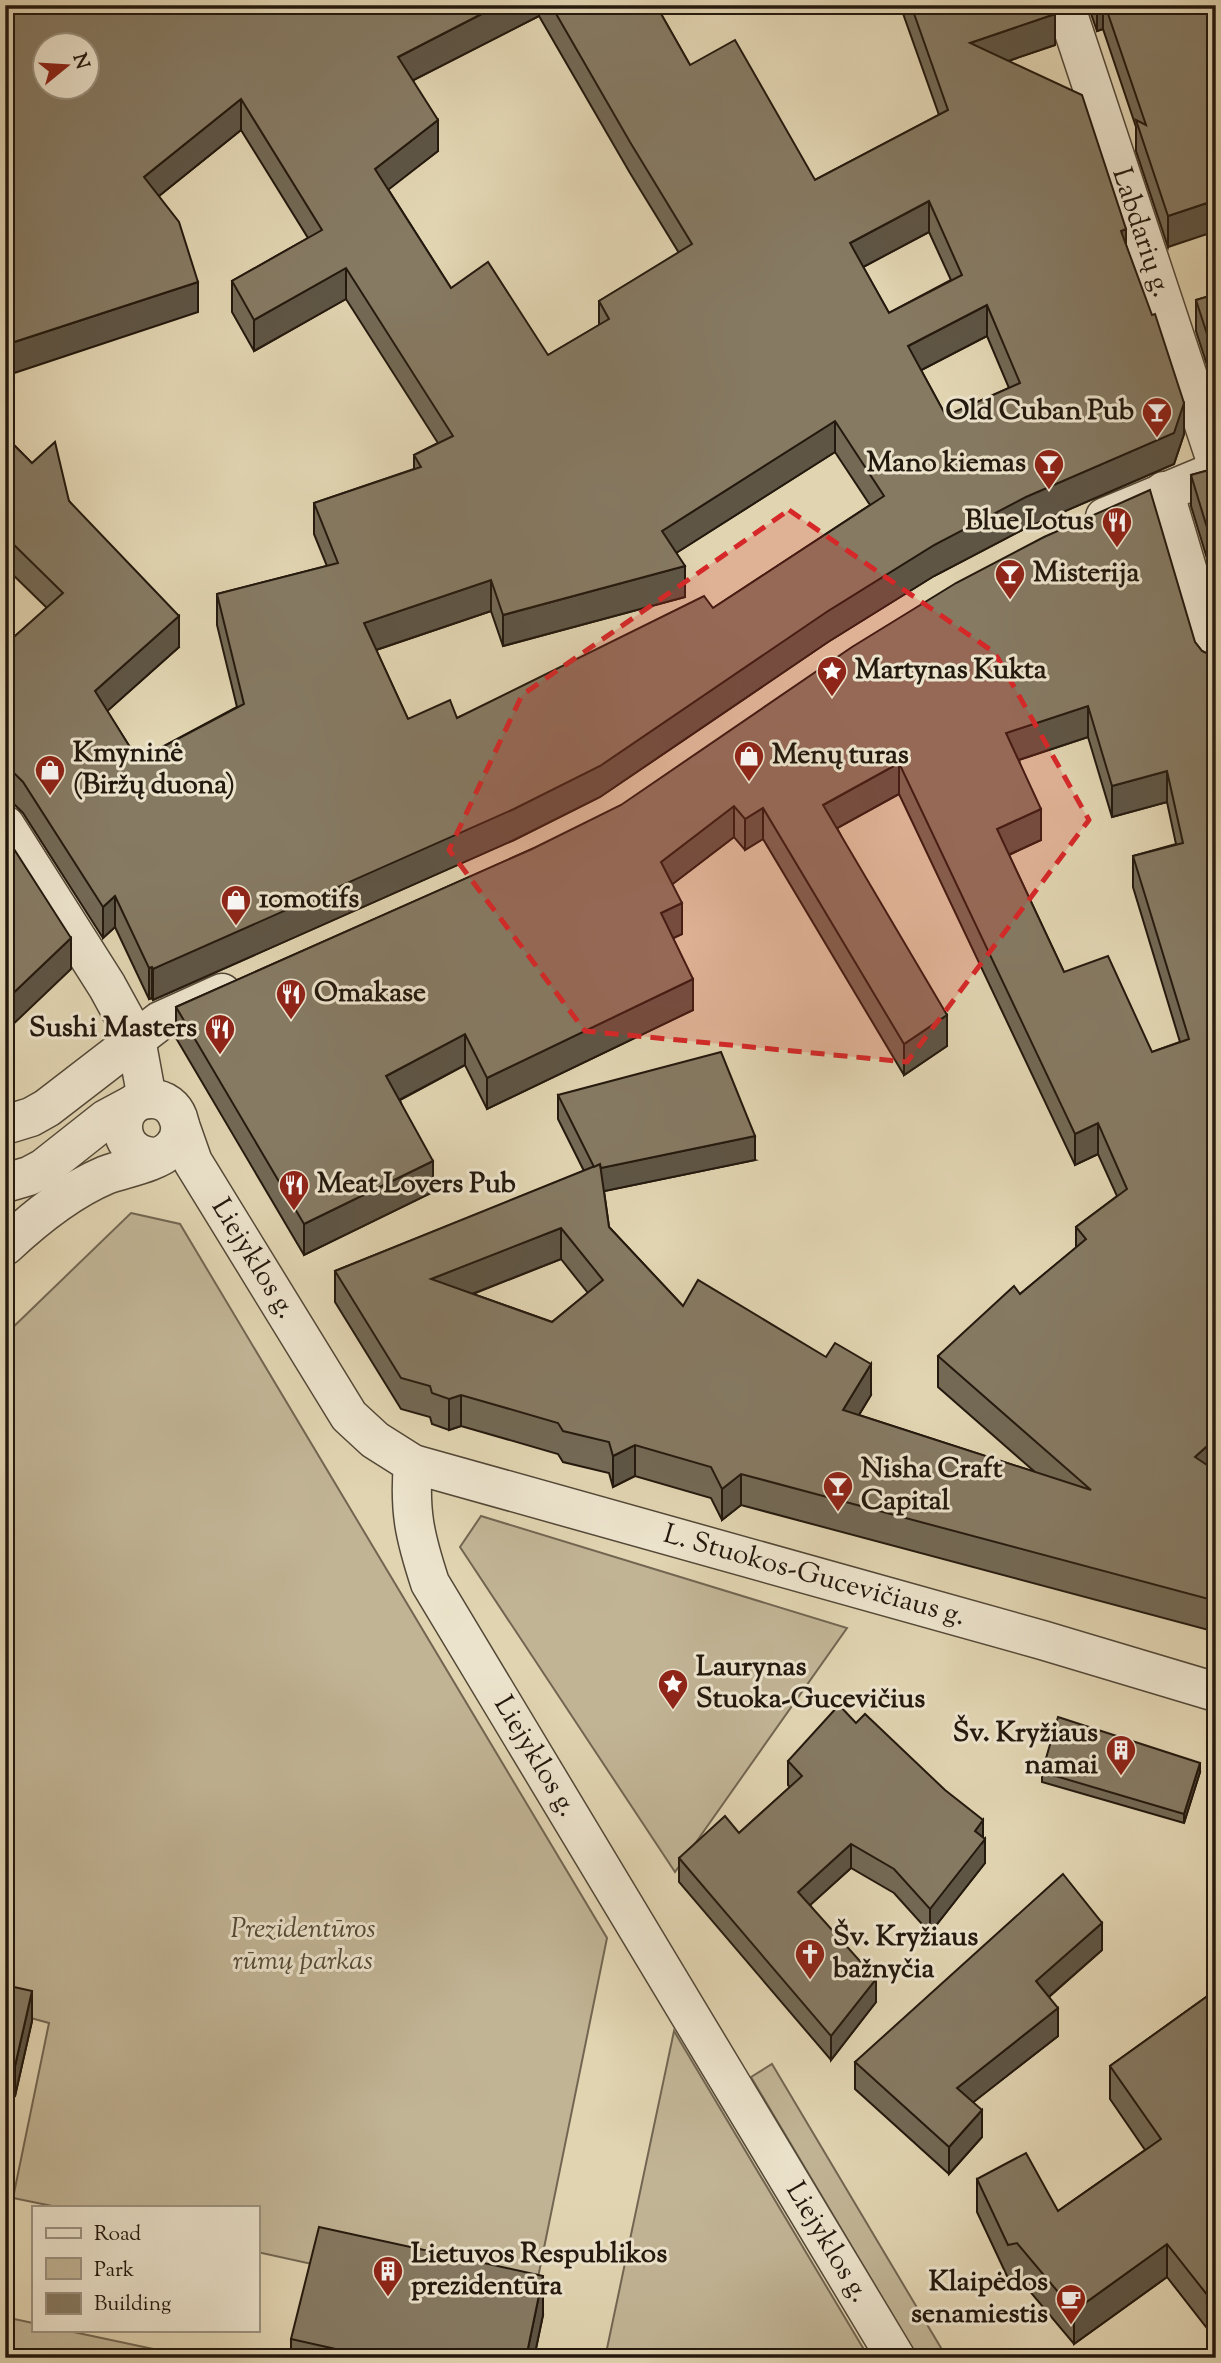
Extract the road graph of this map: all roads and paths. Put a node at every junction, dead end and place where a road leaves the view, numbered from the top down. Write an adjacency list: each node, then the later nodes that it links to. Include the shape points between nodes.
1 (1065, 5): 2 (street, Labdarių g.)
2 (1216, 461)
3 (1216, 471): 4 (street)
4 (1164, 491): 5 (street); 6 (street)
5 (1070, 533)
6 (1216, 666)
7 (5, 825): 9 (street)
8 (255, 978): 9 (street, via 160,1021)
9 (136, 1039): 10 (street); 11 (street, via 47,1108)
10 (140, 1102): 12 (street, via 164,1101 173,1108 179,1117); 12 (street, via 123,1121 125,1140 139,1154); 13 (street, via 106,1119 44,1168)
11 (5, 1125)
12 (174, 1150): 14 (street, via 105,1175 69,1195); 15 (street, Liejyklos g., via 349,1416 375,1440)
13 (5, 1183)
14 (5, 1246)
15 (413, 1464): 16 (street, L. Stuokos-Gucevičiaus g.); 17 (street, Liejyklos g., via 410,1500 416,1541 430,1583)
16 (1216, 1692)
17 (896, 2358)

